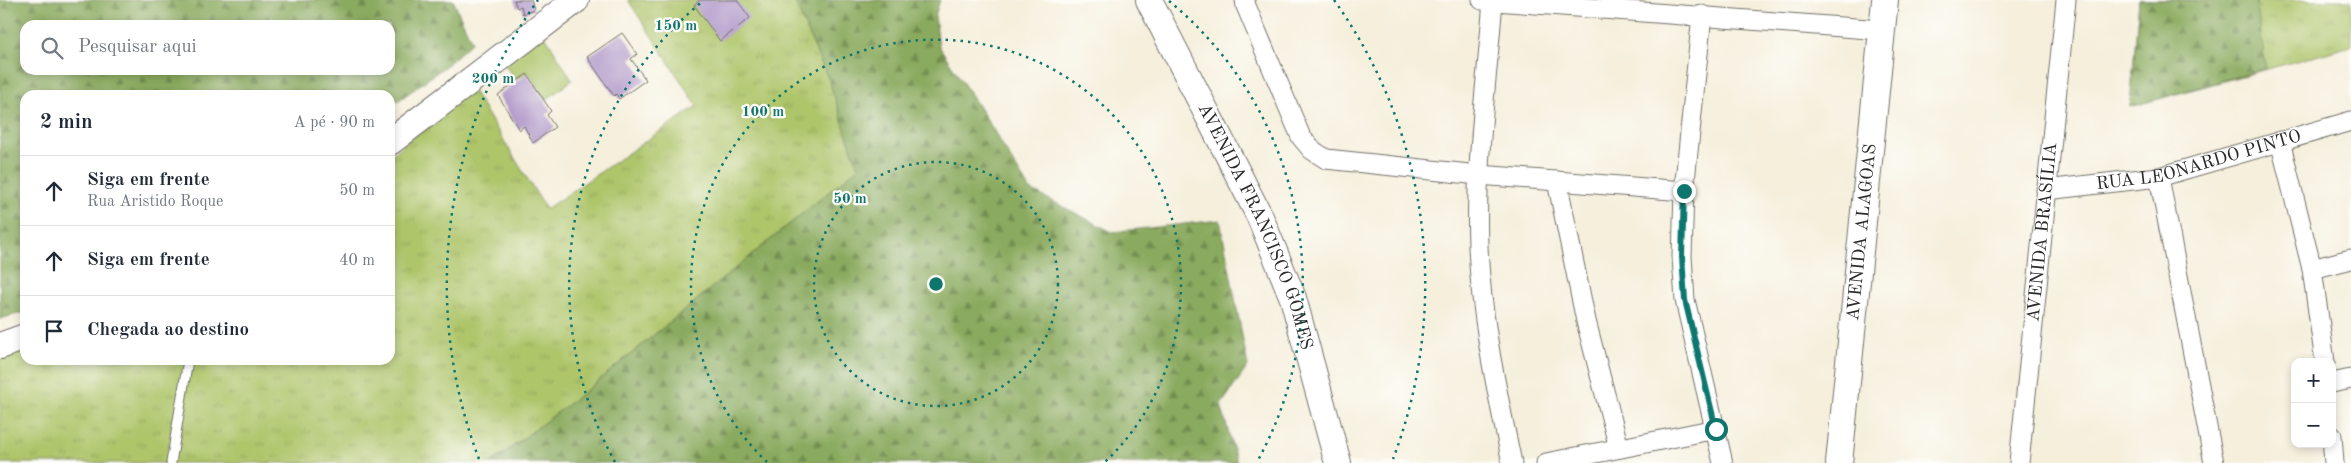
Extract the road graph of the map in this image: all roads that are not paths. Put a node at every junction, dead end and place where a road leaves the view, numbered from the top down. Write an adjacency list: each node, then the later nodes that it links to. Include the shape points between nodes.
1 (576, 0): 11 (street)
2 (1149, 0): 30 (street, AVENIDA FRANCISCO GOMES, via 1267,235 1293,298)
3 (1245, 0): 13 (street, via 1301,137 1312,150 1326,159)
4 (1481, 0): 5 (street)
5 (1493, 0): 8 (street); 13 (street)
6 (1885, 0): 9 (street, AVENIDA ALAGOAS)
7 (2066, 0): 16 (street, AVENIDA BRASÍLIA)
8 (1702, 15): 9 (street); 17 (street)
9 (1882, 30): 34 (street, AVENIDA ALAGOAS)
10 (2351, 121): 12 (street, RUA LEONARDO PINTO)
11 (395, 138)
12 (2280, 141): 14 (street, RUA LEONARDO PINTO); 19 (street)
13 (1479, 176): 15 (street); 31 (street, via 1478,246 1487,344)
14 (2159, 177): 16 (street, RUA LEONARDO PINTO); 36 (street)
15 (1556, 182): 17 (street); 27 (street, via 1586,321)
16 (2046, 190): 35 (street, AVENIDA BRASÍLIA)
17 (1684, 191): 26 (street, via 1682,257 1685,300)
18 (2351, 259): 19 (street)
19 (2312, 269): 22 (street)
20 (20, 339): 21 (street)
21 (0, 346)
22 (2324, 358)
23 (187, 365): 29 (lane)
24 (2351, 380): 25 (street)
25 (2336, 382)
26 (1716, 429): 27 (street); 33 (street)
27 (1619, 448): 32 (street)
28 (2333, 448): 37 (street)
29 (171, 463)
30 (1338, 463)
31 (1512, 463)
32 (1546, 463)
33 (1723, 463)
34 (1839, 463)
35 (2019, 463)
36 (2214, 463)
37 (2334, 463)

